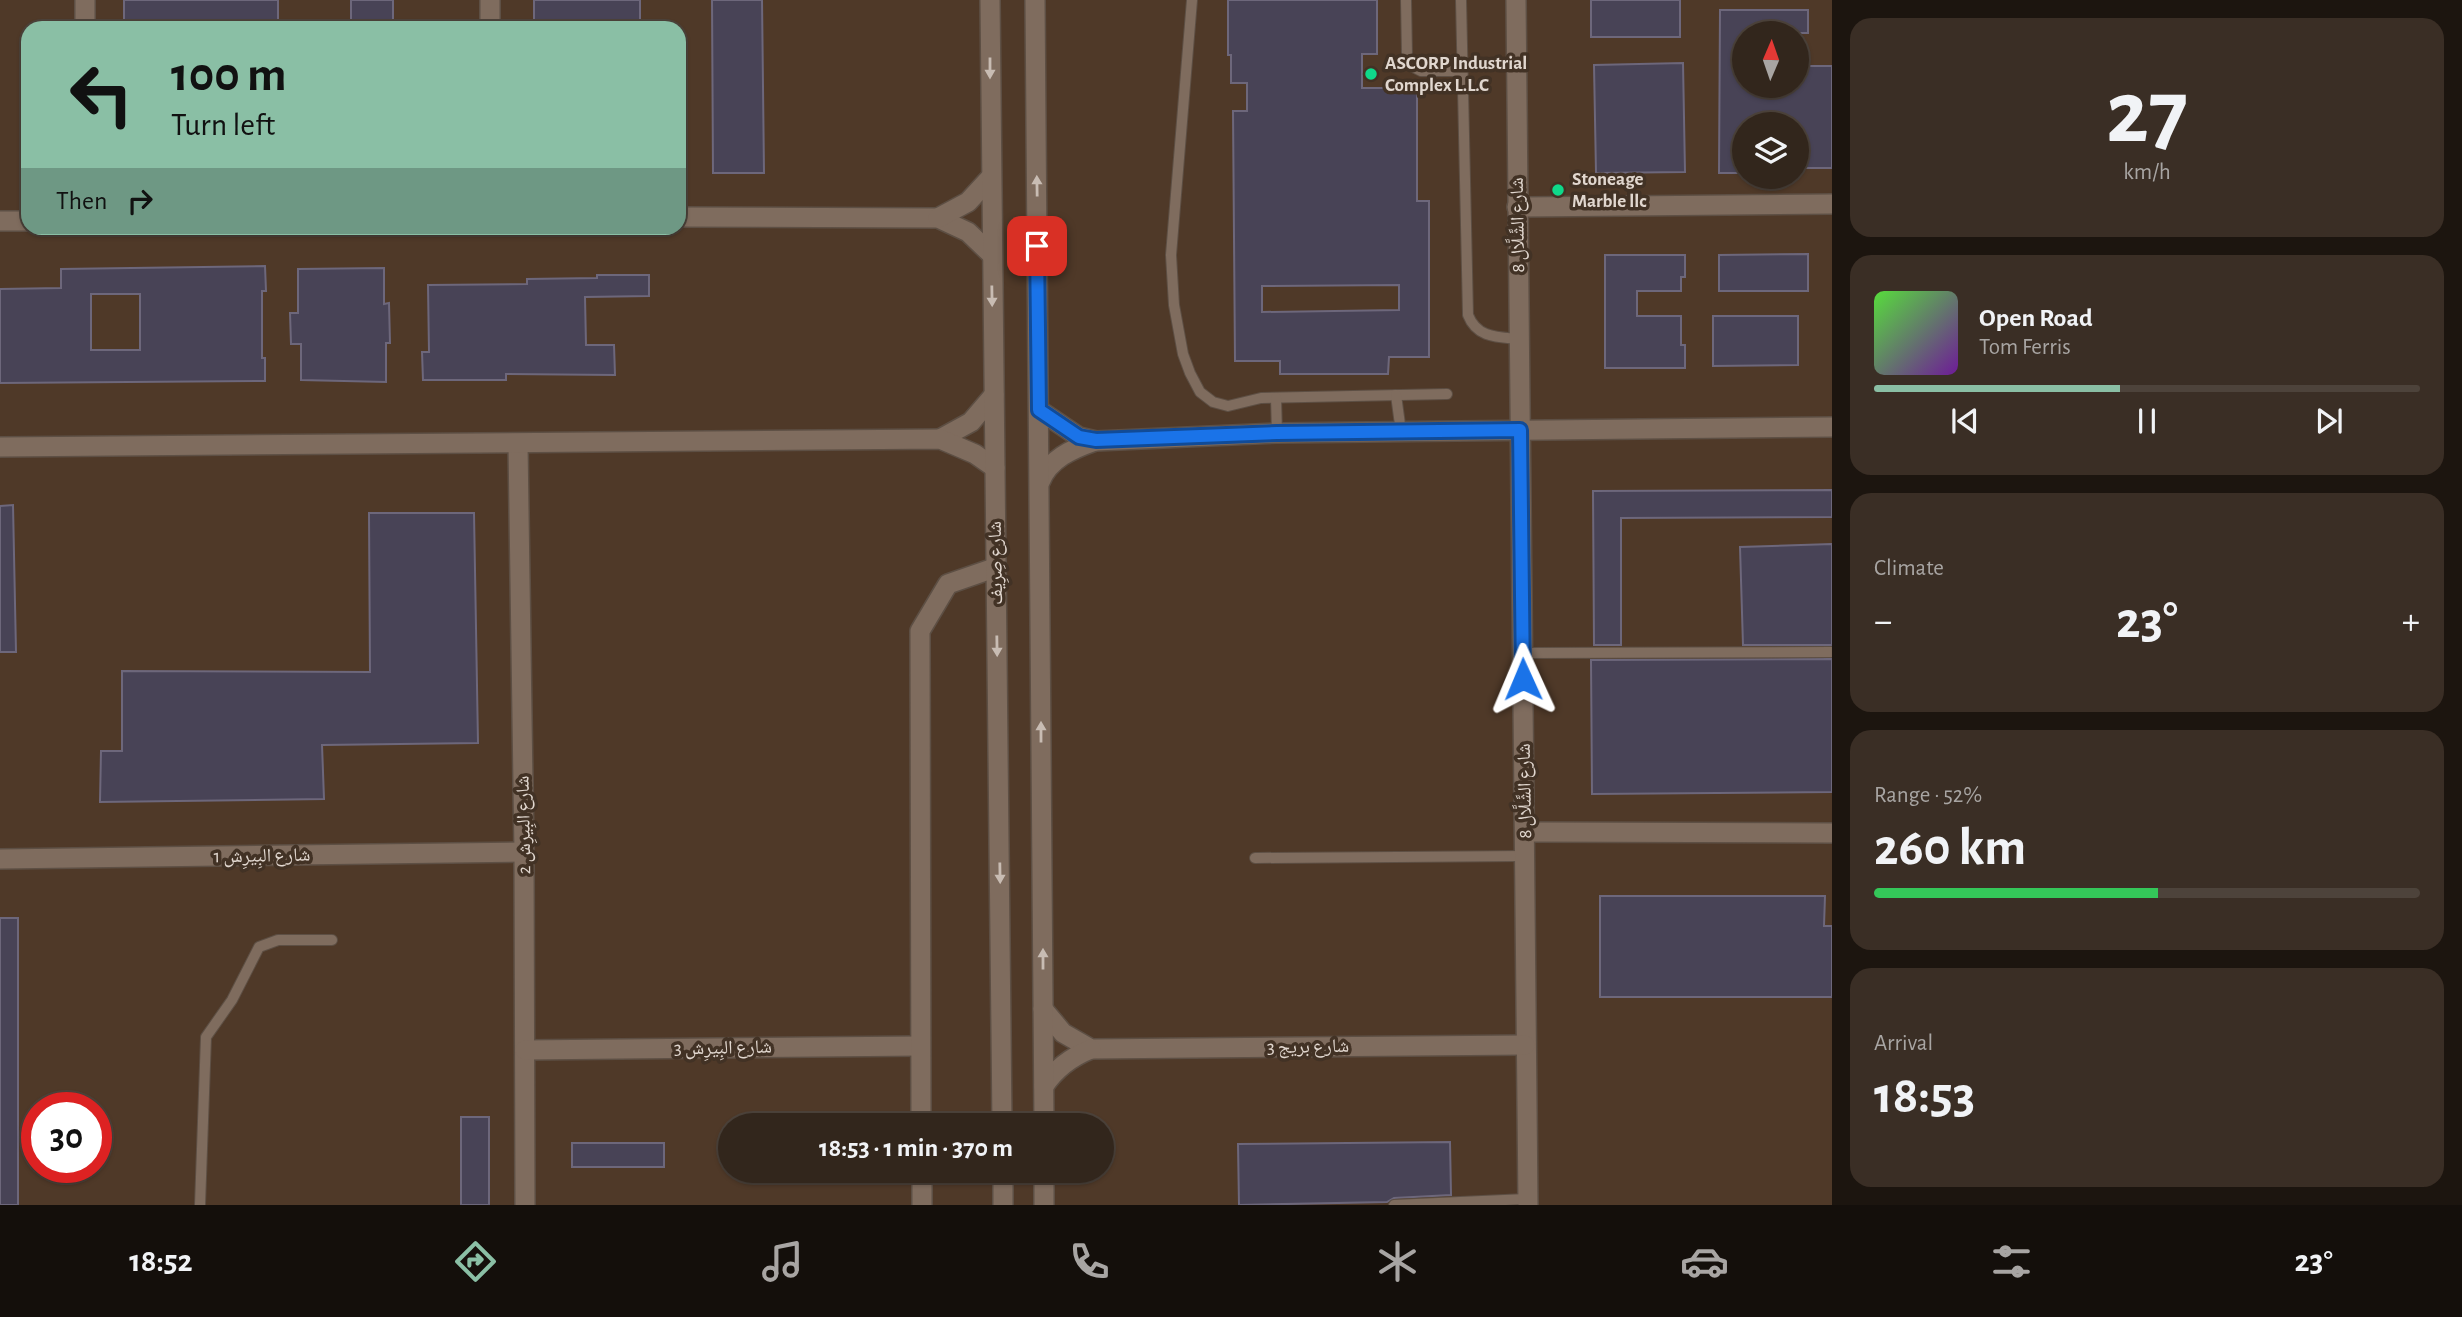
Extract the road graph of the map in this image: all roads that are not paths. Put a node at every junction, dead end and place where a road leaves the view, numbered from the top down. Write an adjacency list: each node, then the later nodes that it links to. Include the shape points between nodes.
1 (85, 0): 9 (street)
2 (490, 0): 10 (street)
3 (990, 0): 12 (street, شارع صِرِيف, one-way to 12)
4 (1035, 0): 25 (street, one-way to 4)
5 (1192, 0): 24 (lane, via 1172,229 1178,329 1190,373 1206,398 1228,406)
6 (1406, 0): 11 (lane, via 1411,66 1421,71)
7 (1461, 0): 11 (lane)
8 (1516, 0): 14 (street, شارع الشَّلَّال 8)
9 (85, 21)
10 (490, 21)
11 (1462, 71): 20 (lane, via 1468,315 1482,333)
12 (991, 177): 16 (street, via 968,202); 19 (street, شارع صِرِيف)
13 (1832, 204): 14 (street)
14 (1517, 207): 20 (street, شارع الشَّلَّال 8)
15 (686, 217): 16 (street)
16 (938, 218): 19 (street, via 968,232)
17 (0, 221): 18 (street)
18 (21, 221)
19 (992, 254): 22 (street, شارع صِرِيف, one-way to 22)
20 (1519, 339): 27 (street, شارع الشَّلَّال 8)
21 (1447, 394): 23 (lane)
22 (994, 395): 30 (street, via 971,422); 34 (street, شارع صِرِيف)
23 (1396, 395): 24 (lane); 28 (lane)
24 (1276, 398): 29 (lane)
25 (1039, 410): 31 (street, via 1079,437); 35 (street)
26 (1832, 427): 27 (street)
27 (1520, 430): 28 (street); 38 (street, شارع الشَّلَّال 8)
28 (1401, 432): 29 (street)
29 (1277, 433): 31 (street)
30 (940, 439): 32 (street); 34 (street)
31 (1096, 440): 35 (street, via 1057,459)
32 (518, 444): 33 (street); 41 (street, شارع البِيرِش 2)
33 (0, 447)
34 (995, 468): 36 (street, شارع صِرِيف)
35 (1040, 482): 46 (street, one-way to 35)
36 (996, 567): 48 (street, via 948,584 920,631); 53 (street, شارع صِرِيف, one-way to 53)
37 (1832, 652): 38 (lane)
38 (1522, 653): 39 (street, شارع الشَّلَّال 8)
39 (1525, 832): 40 (street); 42 (street, شارع الشَّلَّال 8)
40 (1832, 834)
41 (524, 852): 44 (street, شارع البِيرِش 1); 50 (street, شارع البِيرِش 2)
42 (1525, 856): 43 (lane); 47 (street, شارع الشَّلَّال 8)
43 (1255, 858)
44 (0, 859)
45 (332, 940): 59 (lane, via 278,940 259,947 232,1000 206,1037)
46 (1044, 1009): 49 (street, via 1063,1033); 51 (street)
47 (1525, 1045): 49 (street, شارع بريج 3); 58 (street, شارع الشَّلَّال 8)
48 (920, 1046): 50 (street, شارع البِيرِش 3); 52 (street)
49 (1091, 1049): 51 (street, via 1069,1059)
50 (525, 1050): 60 (street, شارع البِيرِش 2)
51 (1044, 1086): 54 (street)
52 (921, 1113)
53 (1002, 1113)
54 (1044, 1113)
55 (922, 1183): 61 (street)
56 (1003, 1183): 62 (street)
57 (1044, 1183): 63 (street)
58 (1528, 1202): 64 (lane)
59 (200, 1205)
60 (525, 1205)
61 (922, 1205)
62 (1003, 1205)
63 (1044, 1205)
64 (1394, 1205)

